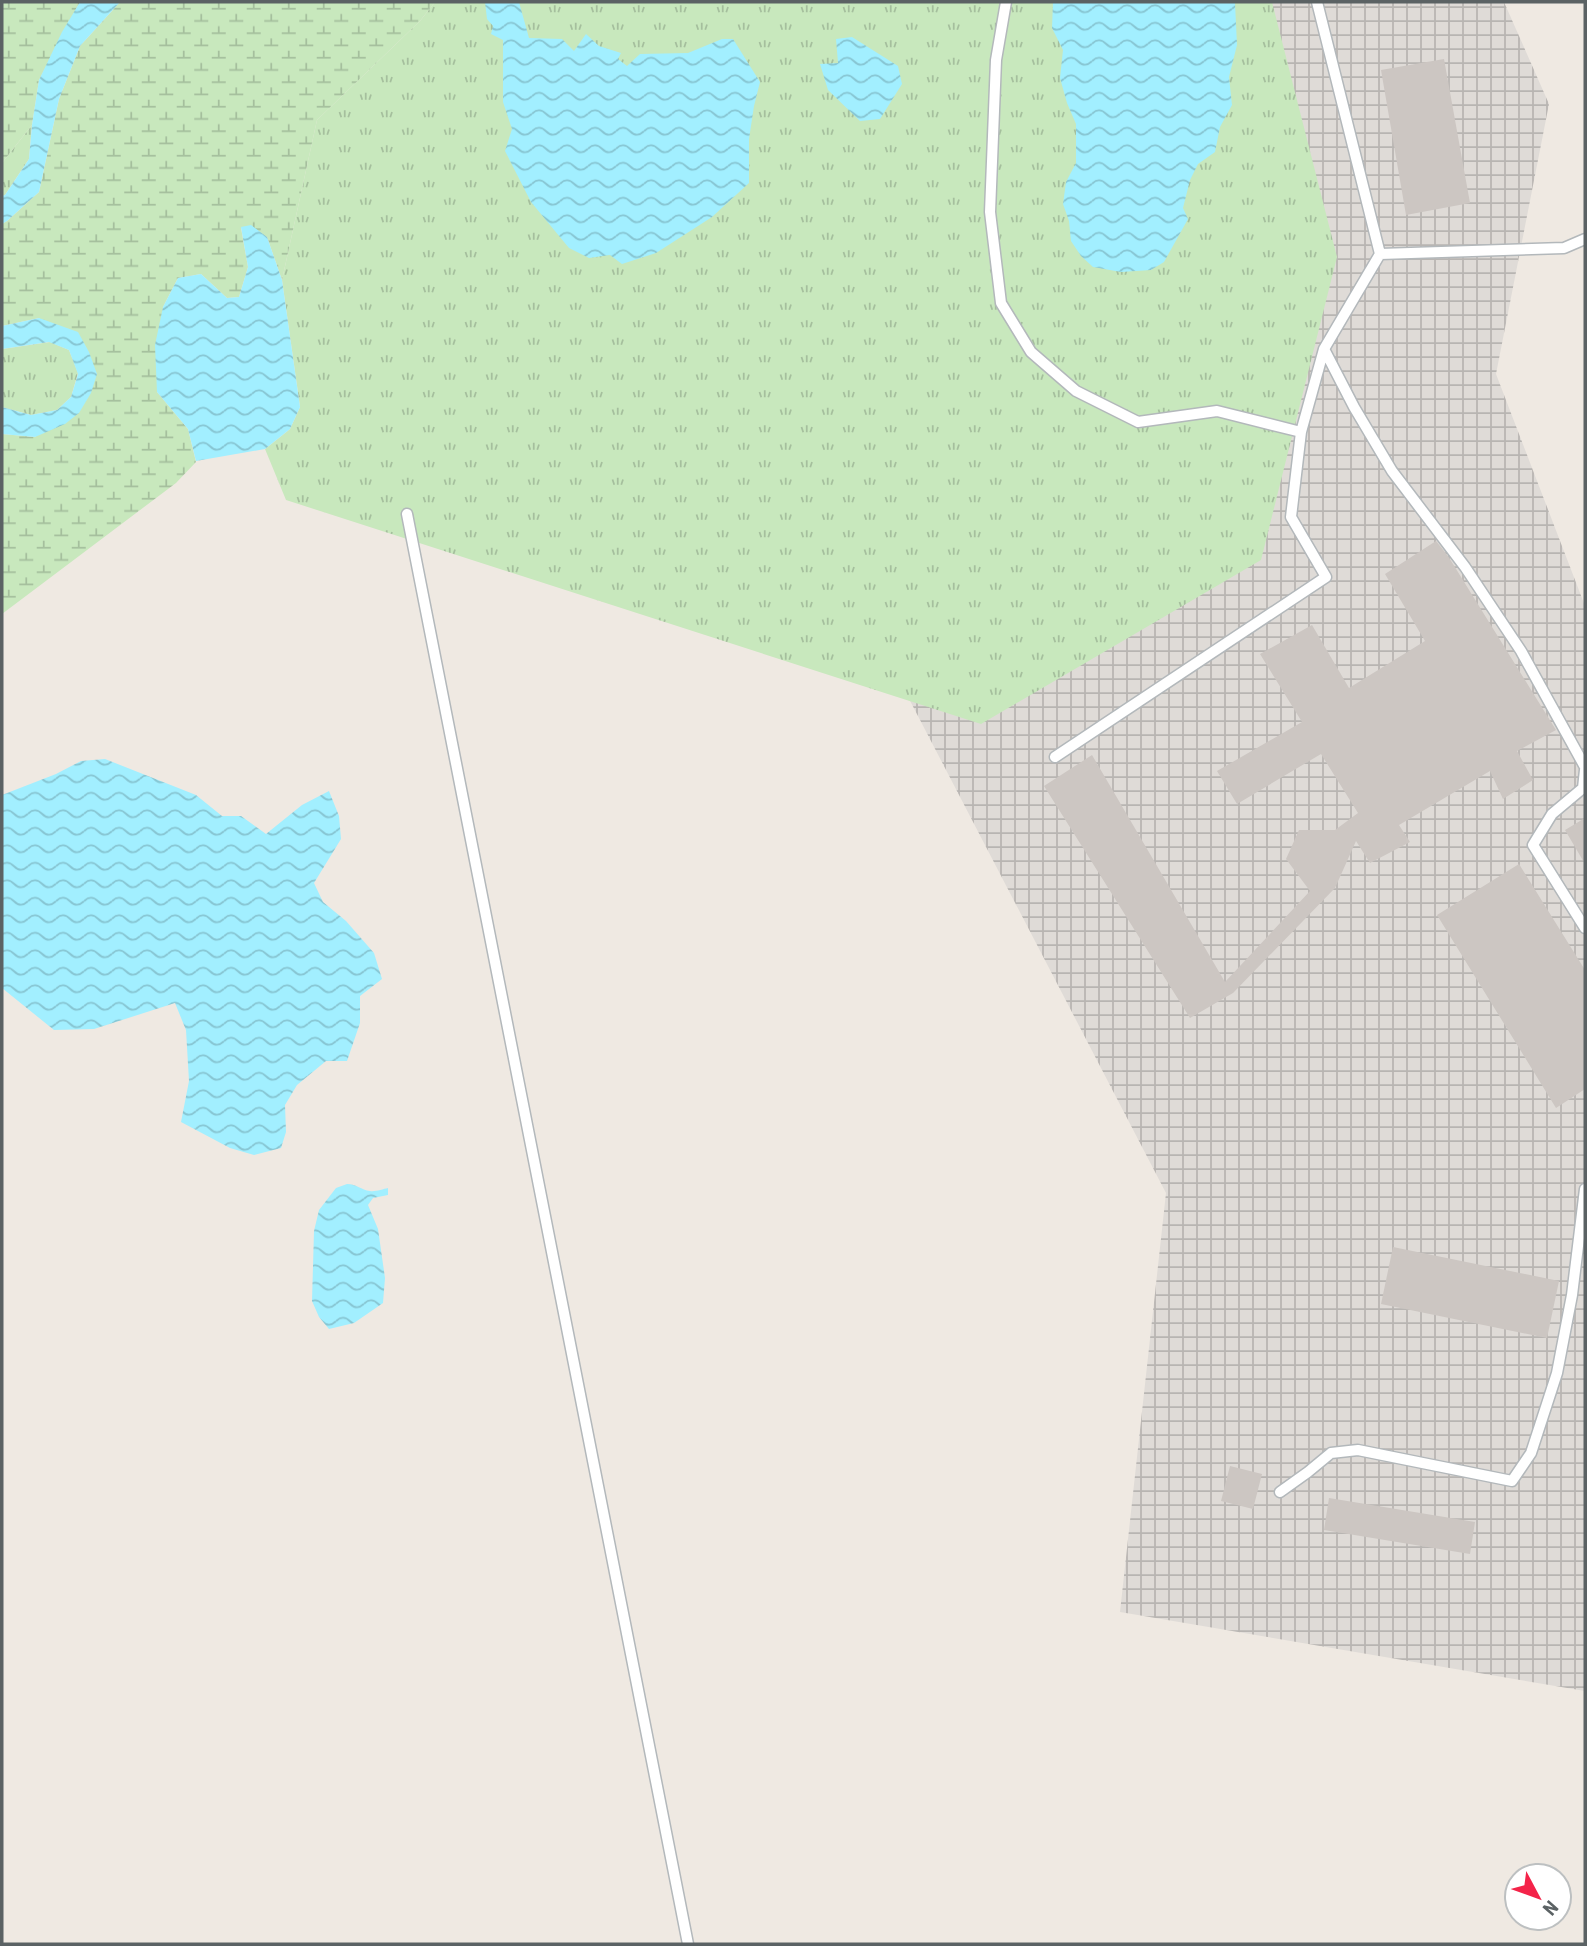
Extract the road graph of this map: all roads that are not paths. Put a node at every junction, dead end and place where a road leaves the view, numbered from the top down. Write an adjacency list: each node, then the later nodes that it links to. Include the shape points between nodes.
1 (1006, 2): 6 (lane, via 996,60 990,212 1001,303 1031,352 1076,391 1138,422 1217,411)
2 (1317, 2): 4 (lane)
3 (1585, 239): 4 (lane, via 1564,248)
4 (1380, 254): 5 (lane)
5 (1324, 349): 6 (lane); 9 (lane, via 1392,471 1521,651)
6 (1301, 432): 8 (lane, via 1291,517 1326,577)
7 (407, 514): 13 (lane)
8 (1055, 757)
9 (1585, 768): 10 (lane, via 1583,788 1552,814 1533,845)
10 (1585, 928)
11 (1585, 1189): 12 (lane, via 1557,1373 1531,1453 1512,1481 1358,1450 1331,1453)
12 (1280, 1492)
13 (688, 1944)

